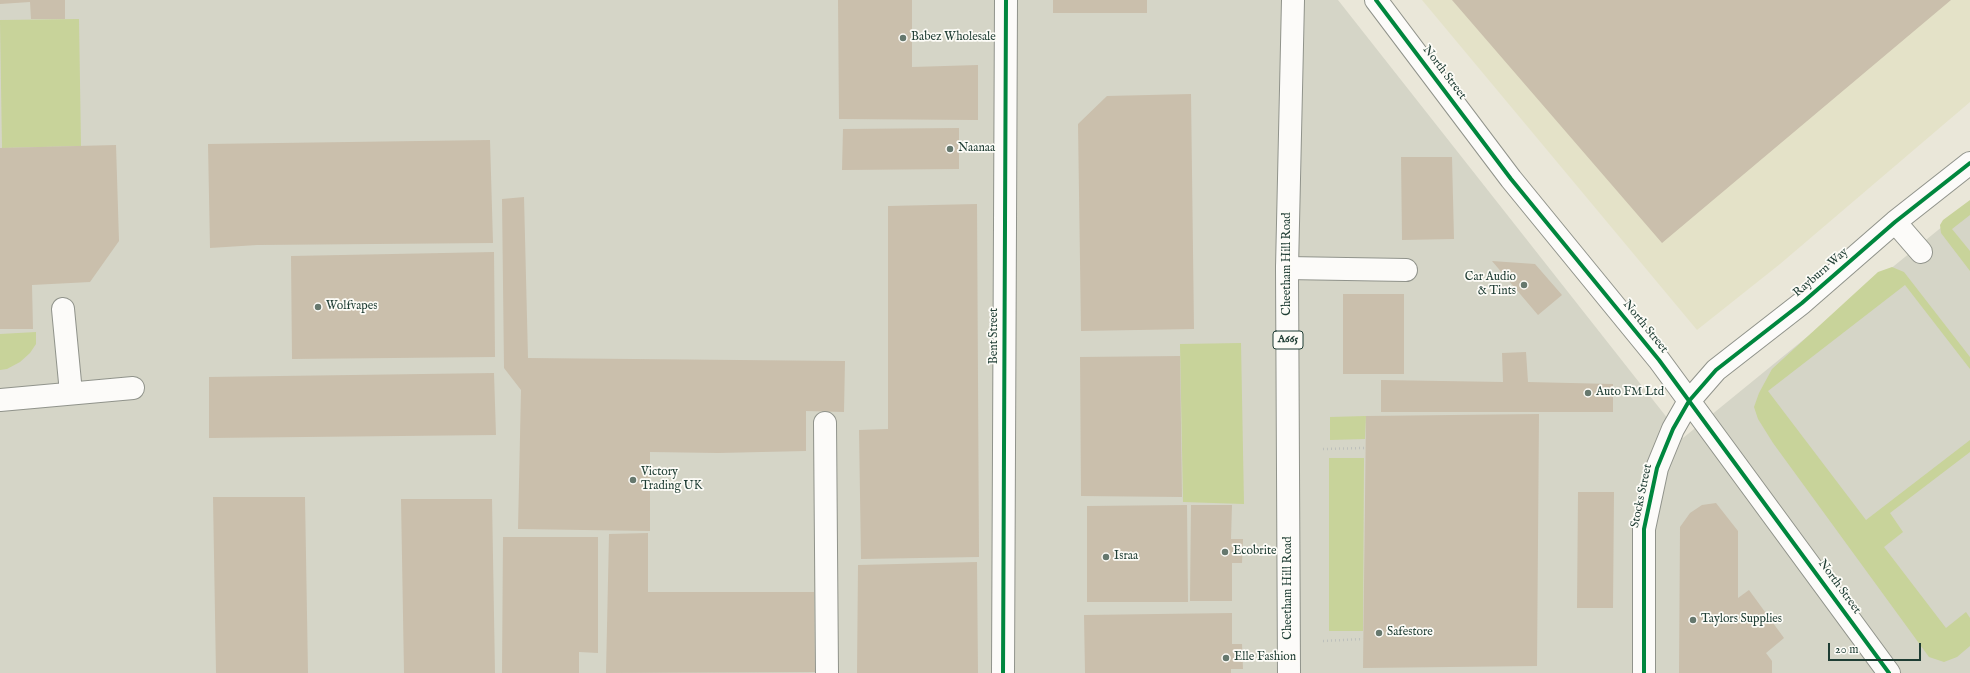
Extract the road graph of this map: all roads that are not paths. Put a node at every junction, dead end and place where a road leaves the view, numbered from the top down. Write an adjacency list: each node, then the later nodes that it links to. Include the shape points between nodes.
1 (1006, 0): 16 (main road, Bent Street)
2 (1293, 0): 7 (main road, Cheetham Hill Road / A665)
3 (1376, 0): 13 (main road, North Street, via 1511,179 1659,360)
4 (1970, 163): 5 (main road, Rayburn Way)
5 (1895, 222): 6 (main road); 13 (main road, Rayburn Way, via 1802,303 1716,370)
6 (1921, 252)
7 (1287, 268): 8 (main road); 17 (main road, Cheetham Hill Road / A665)
8 (1406, 270)
9 (63, 309): 11 (main road)
10 (134, 388): 11 (main road)
11 (71, 393): 12 (main road)
12 (0, 400)
13 (1689, 401): 18 (main road, Stocks Street, via 1673,429 1657,468 1644,529); 19 (main road, North Street)
14 (825, 423): 15 (main road)
15 (827, 673)
16 (1003, 673)
17 (1289, 673)
18 (1644, 673)
19 (1889, 673)

